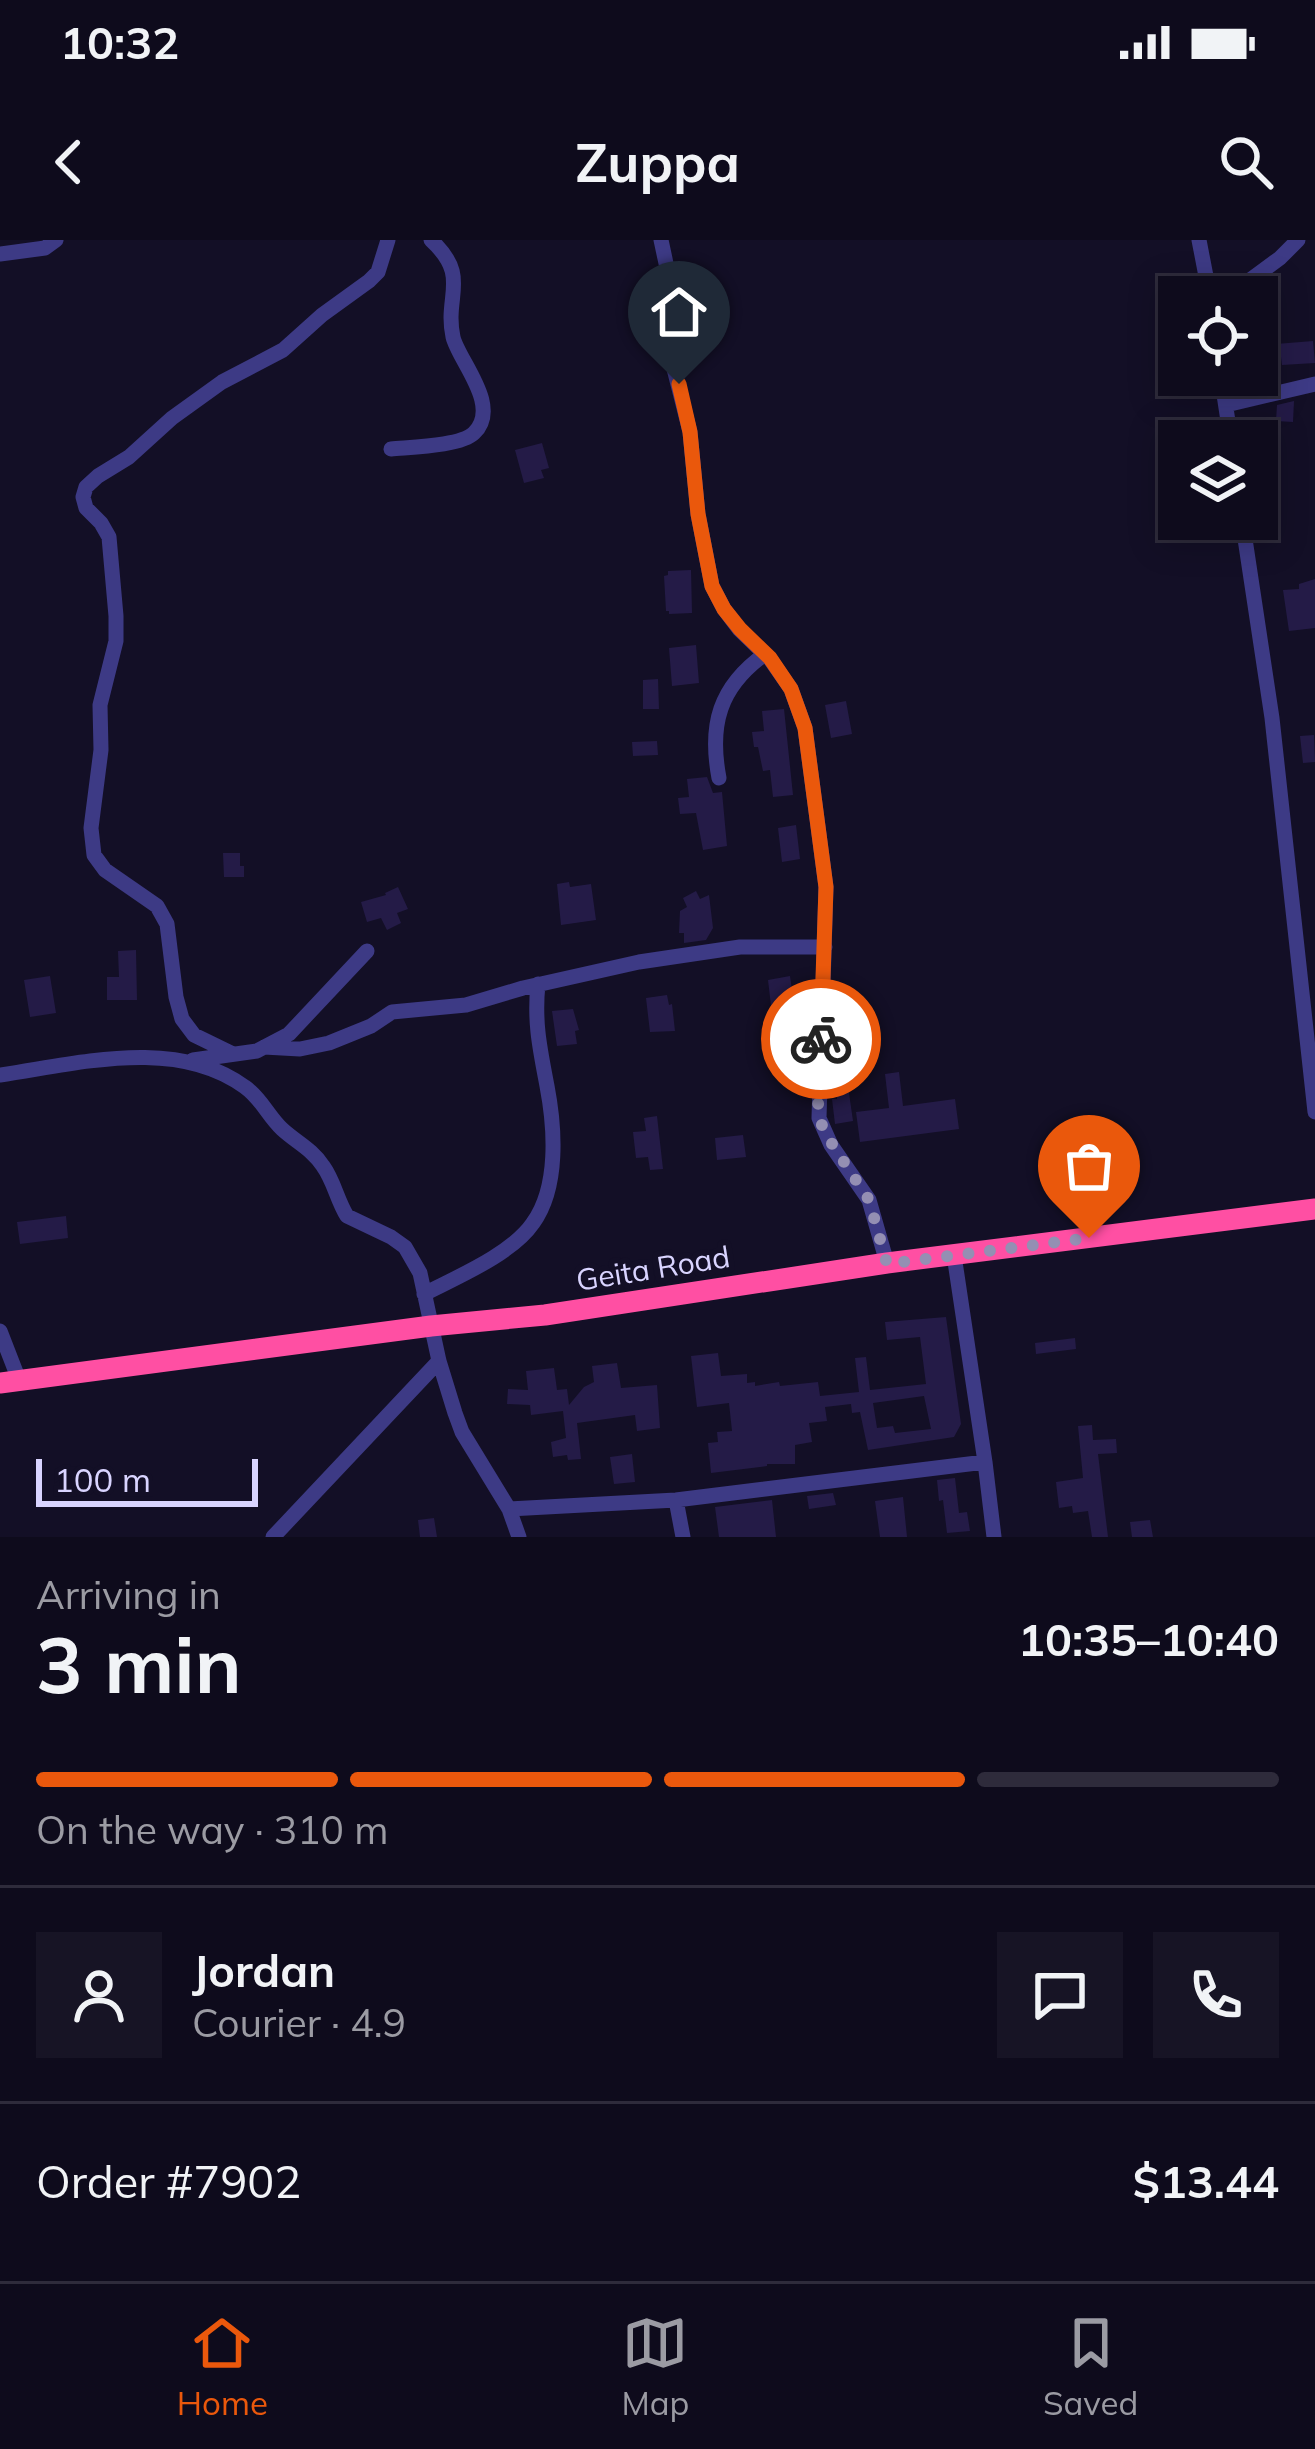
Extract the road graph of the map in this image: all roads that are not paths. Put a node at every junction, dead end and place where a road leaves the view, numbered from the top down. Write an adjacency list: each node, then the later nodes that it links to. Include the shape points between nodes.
1 (56, 240): 7 (street)
2 (388, 240): 22 (street, via 369,281 283,350 172,418 83,497 109,536 116,616 100,704 94,855 157,906 182,1019 194,1035)
3 (431, 240): 14 (street, via 454,272 452,333 482,416 465,439)
4 (661, 240): 16 (street, via 669,350 712,586)
5 (1199, 240): 8 (street)
6 (1298, 240): 9 (street)
7 (0, 254)
8 (1206, 276)
9 (1256, 276)
10 (1315, 384): 12 (street)
11 (1224, 396): 12 (street)
12 (1226, 405): 13 (street)
13 (1228, 420)
14 (391, 449)
15 (1245, 540): 25 (street)
16 (765, 654): 17 (street, via 737,680 717,717); 18 (street, via 791,689 805,728 826,887)
17 (719, 778)
18 (825, 947): 20 (street, via 712,950); 28 (street, via 819,1118 869,1200)
19 (367, 951): 21 (street, via 289,1034)
20 (538, 984): 21 (street, via 466,1005 392,1012 329,1043); 29 (street, via 535,1017 552,1120 543,1202 506,1249)
21 (264, 1047): 22 (street)
22 (232, 1054): 23 (street)
23 (184, 1061): 24 (street, via 140,1058); 29 (street, via 255,1095 320,1162 346,1216 405,1247)
24 (0, 1075)
25 (1315, 1112)
26 (1315, 1209): 27 (highway, Geita Road)
27 (954, 1255): 28 (highway, Geita Road); 34 (street)
28 (887, 1264): 30 (highway, Geita Road)
29 (424, 1294): 30 (street)
30 (431, 1326): 32 (street); 33 (highway, Geita Road)
31 (0, 1331): 33 (street)
32 (439, 1361): 36 (street, via 462,1432); 37 (street)
33 (9, 1381)
34 (985, 1462): 35 (street); 40 (street)
35 (676, 1500): 36 (street); 39 (street)
36 (509, 1509): 38 (street)
37 (273, 1537)
38 (519, 1537)
39 (683, 1537)
40 (994, 1537)

